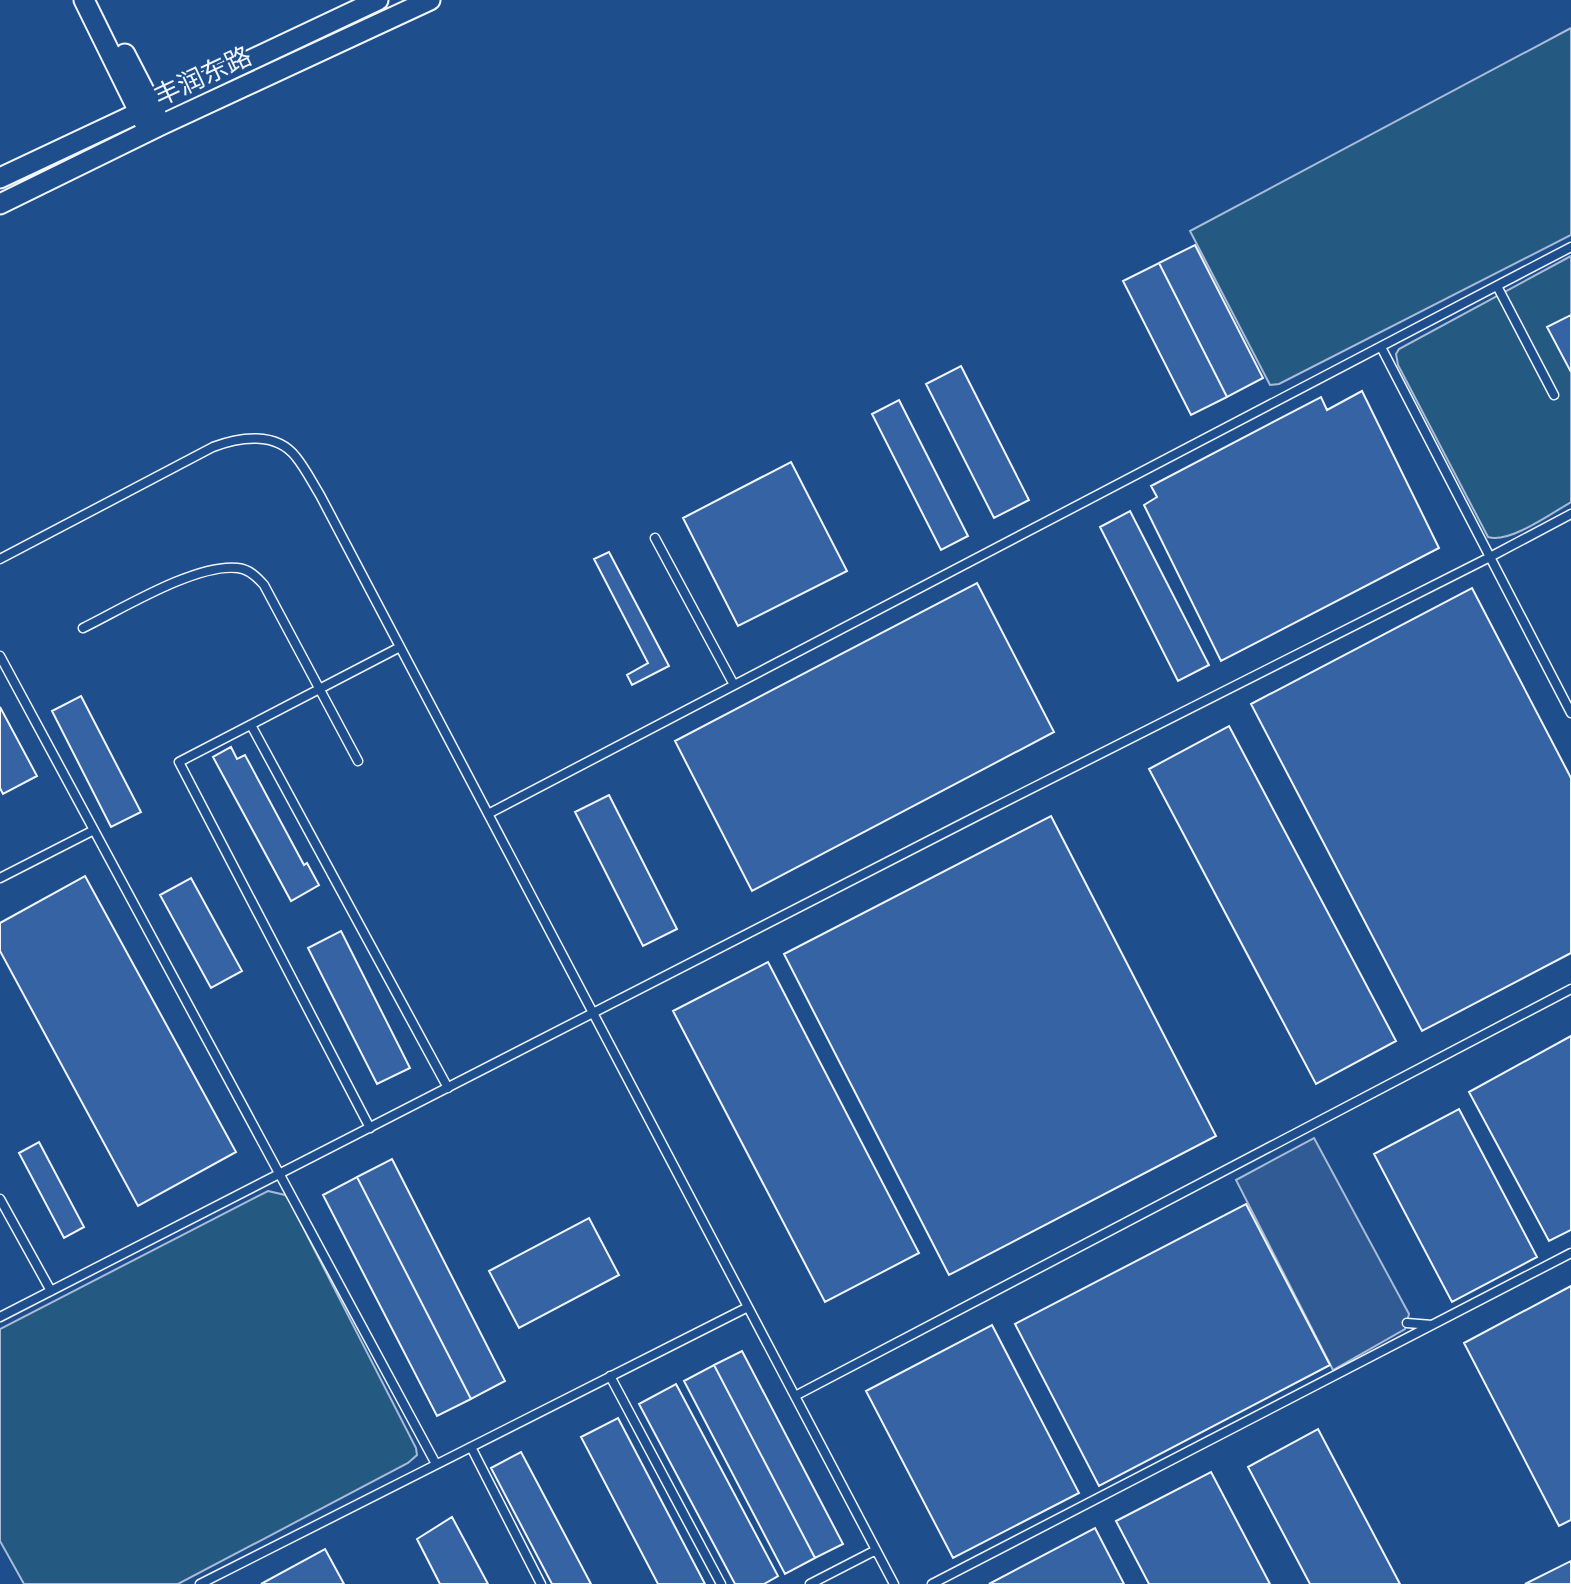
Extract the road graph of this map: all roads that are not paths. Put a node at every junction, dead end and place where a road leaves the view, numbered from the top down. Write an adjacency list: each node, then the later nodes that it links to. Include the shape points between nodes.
1 (84, 0): 5 (street)
2 (98, 0): 5 (street)
3 (378, 0): 5 (street, 丰润东路)
4 (430, 0): 6 (street, 丰润东路)
5 (145, 108): 6 (street); 7 (street, 丰润东路)
6 (155, 128): 8 (street, 丰润东路)
7 (0, 178)
8 (0, 204)
9 (1571, 247): 10 (lane)
10 (1497, 286): 11 (lane); 12 (lane)
11 (1381, 346): 15 (lane); 20 (lane)
12 (1554, 395)
13 (1571, 514): 15 (lane)
14 (655, 538): 20 (lane)
15 (1490, 557): 22 (lane); 29 (lane)
16 (0, 559): 18 (lane, via 213,447 244,438 271,441 295,455)
17 (83, 628): 21 (lane, via 200,572 246,569 264,585)
18 (400, 647): 21 (lane); 25 (lane)
19 (0, 656): 26 (lane)
20 (734, 685): 25 (lane)
21 (320, 689): 23 (lane); 24 (lane)
22 (1571, 713)
23 (251, 724): 30 (lane); 31 (lane, via 179,762)
24 (358, 761)
25 (488, 814): 29 (lane)
26 (94, 830): 27 (lane); 32 (lane)
27 (0, 878)
28 (1571, 989): 41 (lane)
29 (593, 1014): 30 (lane); 36 (lane)
30 (448, 1088): 31 (lane)
31 (370, 1128): 32 (lane)
32 (280, 1174): 35 (lane); 43 (lane)
33 (0, 1199): 35 (lane)
34 (1571, 1254): 39 (lane)
35 (51, 1291): 37 (lane)
36 (748, 1307): 40 (lane); 41 (lane)
37 (0, 1317)
38 (1407, 1323): 39 (lane)
39 (1432, 1325): 50 (lane)
40 (610, 1376): 42 (lane); 47 (lane)
41 (795, 1396): 44 (lane)
42 (471, 1447): 43 (lane); 46 (lane)
43 (436, 1464): 45 (lane)
44 (876, 1549): 48 (lane); 49 (lane)
45 (200, 1584)
46 (541, 1584)
47 (721, 1584)
48 (810, 1584)
49 (894, 1584)
50 (932, 1584)

